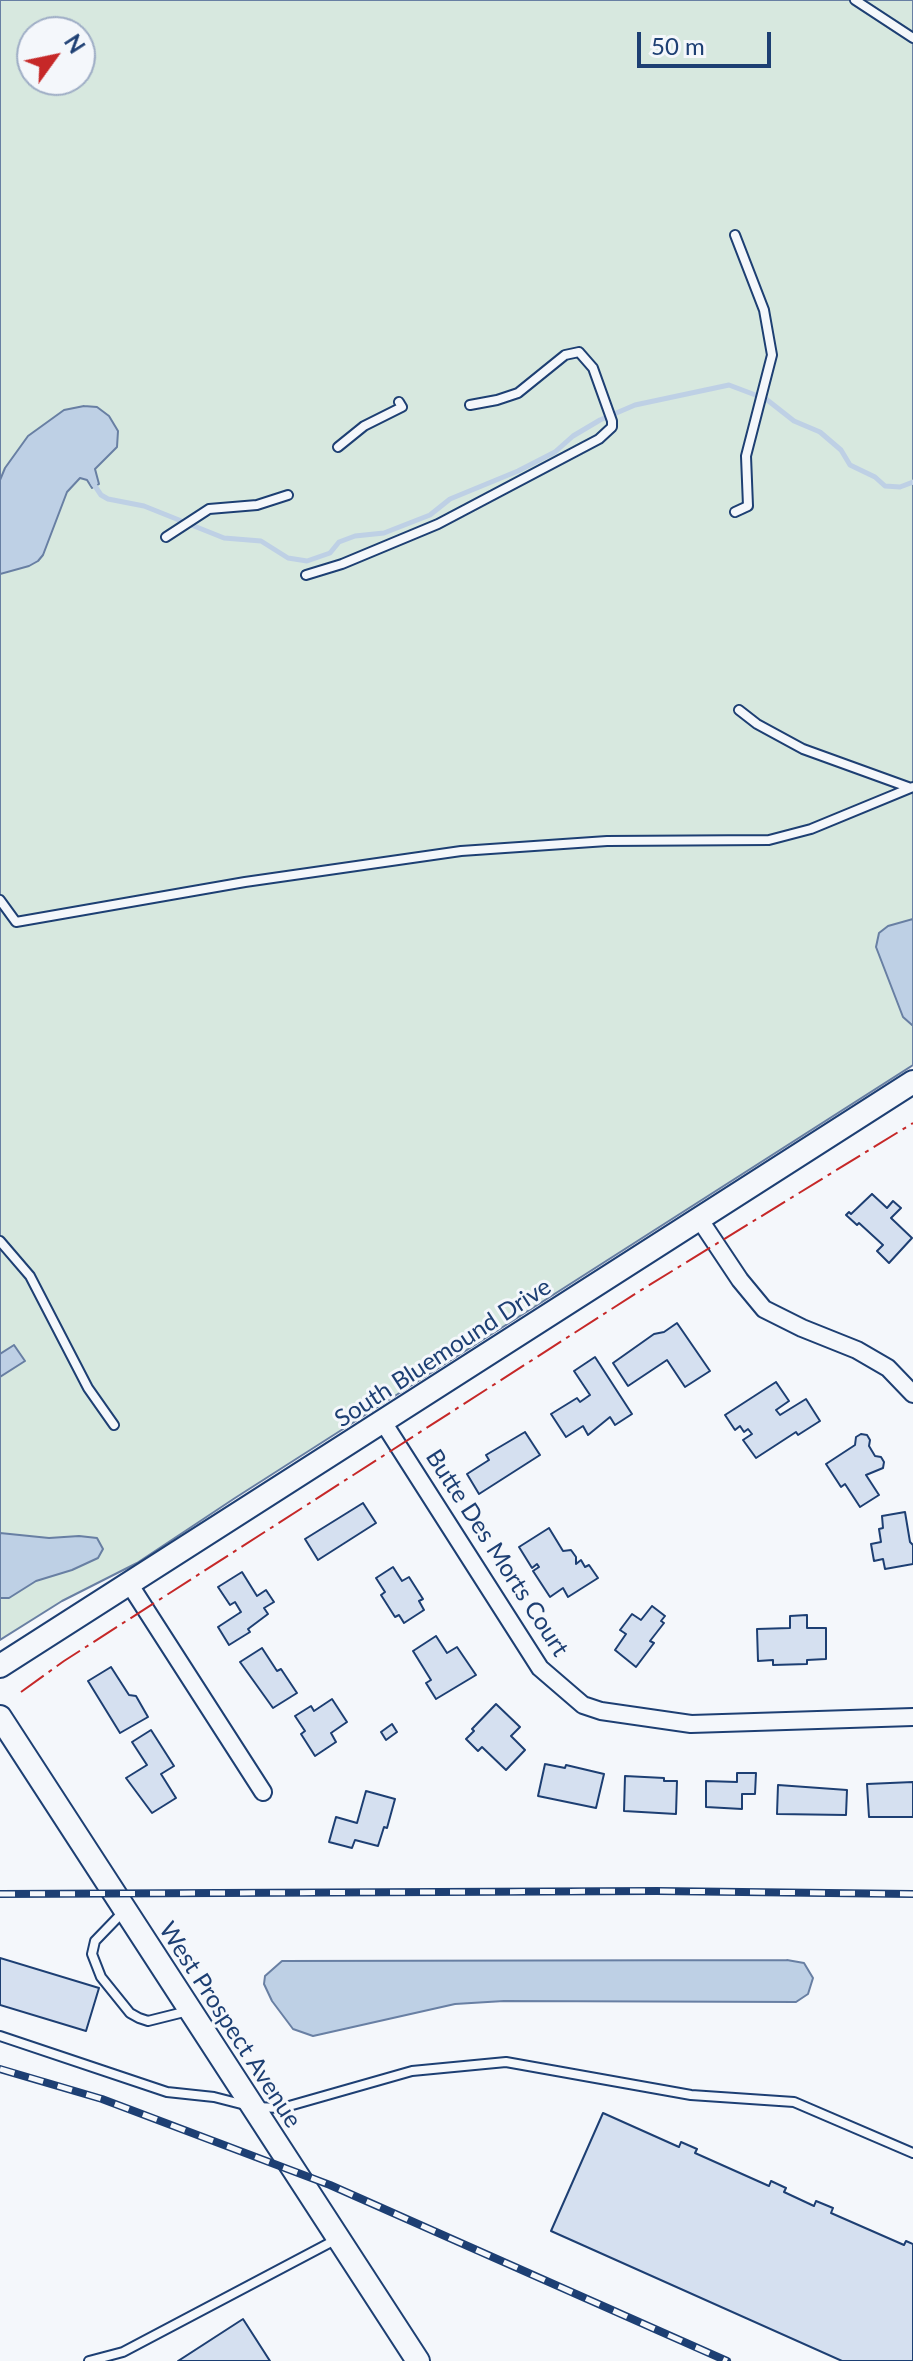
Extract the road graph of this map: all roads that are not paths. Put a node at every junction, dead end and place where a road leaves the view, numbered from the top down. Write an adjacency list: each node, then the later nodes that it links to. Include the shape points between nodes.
1 (855, 0): 2 (lane)
2 (913, 38)
3 (735, 235): 8 (lane, via 770,328 771,365 746,456 748,506)
4 (399, 402): 6 (lane, via 402,407 364,426)
5 (470, 405): 10 (lane, via 518,393 565,355 579,352 593,368 611,431 438,524)
6 (338, 447)
7 (288, 495): 9 (lane, via 257,505 207,510)
8 (735, 512)
9 (169, 535)
10 (306, 575)
11 (739, 710): 12 (lane, via 803,749)
12 (911, 787): 13 (lane, via 811,829 769,840 607,841 461,851 16,922)
13 (0, 900)
14 (913, 1082): 15 (main road, South Bluemound Drive)
15 (700, 1220): 17 (street, via 764,1309 857,1350 888,1368); 18 (main road, South Bluemound Drive)
16 (0, 1241): 19 (lane, via 30,1276 88,1388)
17 (913, 1394)
18 (383, 1422): 20 (main road, South Bluemound Drive); 23 (street, Butte Des Morts Court, via 540,1668 583,1705 691,1724)
19 (114, 1425)
20 (130, 1585): 21 (main road, South Bluemound Drive); 24 (street)
21 (0, 1666)
22 (0, 1717): 25 (main road, West Prospect Avenue)
23 (913, 1717)
24 (263, 1792)
25 (125, 1910): 26 (main road, West Prospect Avenue); 26 (lane, via 95,1941 92,1954 101,1977 139,2018 148,2021)
26 (190, 2011): 28 (main road, West Prospect Avenue)
27 (0, 2036): 28 (lane, via 167,2092)
28 (253, 2107): 29 (lane, via 282,2108 412,2071 506,2062 691,2095 794,2102); 30 (main road, West Prospect Avenue)
29 (913, 2153)
30 (338, 2238): 31 (lane, via 123,2352); 32 (main road, West Prospect Avenue)
31 (89, 2361)
32 (418, 2361)

